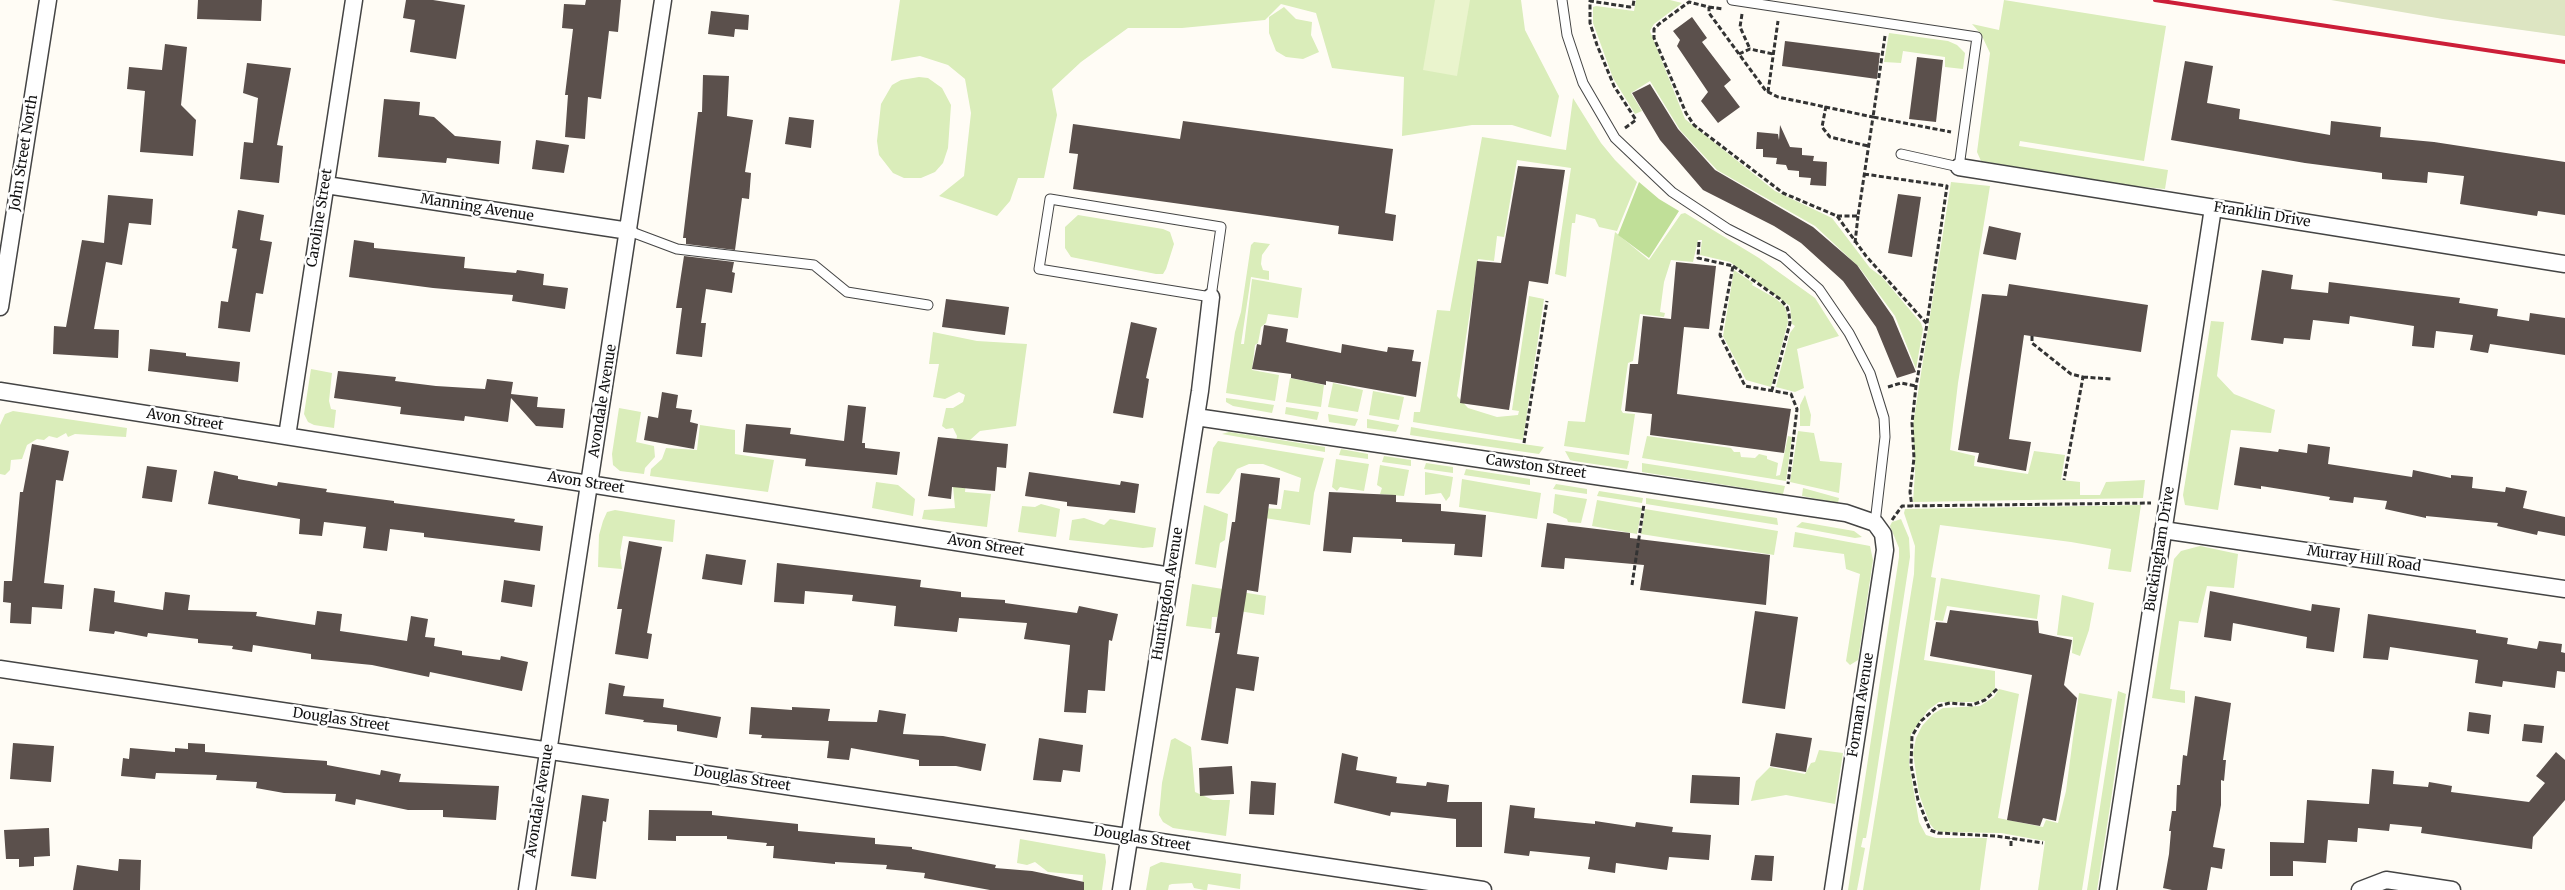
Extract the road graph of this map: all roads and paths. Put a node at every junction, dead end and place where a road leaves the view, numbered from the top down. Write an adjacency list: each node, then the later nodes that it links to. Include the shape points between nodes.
1 (48, 0): 40 (street, John Street North)
2 (354, 0): 28 (street, Caroline Street)
3 (664, 0): 32 (street, Avondale Avenue)
4 (1562, 0): 58 (lane, via 1566,35 1583,83 1614,138 1672,192 1728,229 1783,257 1819,289 1849,333 1870,373 1884,418 1885,437)
5 (1634, 0): 23 (path, via 1630,7 1590,1 1590,23 1597,46 1614,86 1636,120 1624,129)
6 (1682, 0): 8 (path)
7 (1732, 0): 26 (lane, via 1977,37)
8 (1689, 2): 9 (path); 30 (path, via 1654,29 1654,38 1694,125 1783,193)
9 (1709, 7): 10 (path); 17 (path, via 1709,13)
10 (1725, 10)
11 (1734, 11): 12 (path)
12 (1742, 12): 13 (path); 16 (path, via 1740,27)
13 (1747, 13)
14 (1771, 17): 18 (path, via 1779,18)
15 (1877, 33): 21 (path, via 1886,35)
16 (1750, 48): 17 (path); 18 (path)
17 (1739, 54): 19 (path)
18 (1774, 54): 19 (path)
19 (1768, 92): 20 (path, via 1778,97)
20 (1826, 106): 21 (path); 24 (path, via 1822,127 1830,137)
21 (1873, 117): 22 (path); 24 (path)
22 (1956, 133)
23 (1628, 134)
24 (1868, 146): 27 (path)
25 (1901, 154): 26 (lane)
26 (1959, 167): 29 (street, Franklin Drive)
27 (1864, 174): 31 (path); 41 (path, via 1946,186)
28 (326, 185): 32 (street, Manning Avenue); 50 (street, Caroline Street)
29 (2213, 208): 35 (street, Franklin Drive); 56 (street, Buckingham Drive)
30 (1837, 216): 31 (path); 34 (path)
31 (1858, 216): 34 (path)
32 (629, 231): 39 (lane, via 676,249 814,265 847,292); 53 (street, Avondale Avenue)
33 (1699, 242): 36 (path, via 1698,258)
34 (1855, 243): 41 (path)
35 (2565, 264)
36 (1733, 266): 47 (path, via 1780,299 1790,314); 47 (path, via 1720,336 1745,386)
37 (1211, 297): 37 (lane, via 1221,226 1050,199 1039,269); 49 (street, Huntingdon Avenue)
38 (1547, 301): 51 (path)
39 (928, 304)
40 (0, 307)
41 (1927, 324): 46 (path)
42 (2032, 336): 43 (path, via 2032,344 2071,374)
43 (2083, 377): 44 (path); 52 (path)
44 (2111, 379)
45 (1884, 385): 46 (path, via 1888,388 1901,383)
46 (1916, 386): 57 (path, via 1912,423)
47 (1772, 390): 54 (path, via 1791,394 1798,409)
48 (0, 392): 50 (street, Avon Street)
49 (1196, 417): 58 (street, Cawston Street, via 1846,513); 60 (street, Huntingdon Avenue)
50 (287, 436): 53 (street, Avon Street)
51 (1524, 443)
52 (2064, 480)
53 (591, 483): 60 (street, Avon Street); 65 (street, Avondale Avenue)
54 (1788, 484)
55 (1644, 504): 61 (path)
56 (2167, 505): 57 (path); 59 (street, Buckingham Drive)
57 (1912, 507): 58 (path, via 1902,506 1890,522)
58 (1875, 523): 73 (street, Forman Avenue, via 1884,534 1885,550)
59 (2163, 530): 62 (street, Murray Hill Road); 74 (street, Buckingham Drive)
60 (1171, 576): 66 (street, Huntingdon Avenue)
61 (1632, 585)
62 (2565, 589)
63 (0, 669): 65 (street, Douglas Street)
64 (1997, 690): 67 (path, via 1972,705 1950,703 1938,706 1921,721 1912,736 1911,765 1918,800 1930,830 1938,834)
65 (548, 750): 66 (street, Douglas Street); 70 (street, Avondale Avenue)
66 (1130, 837): 71 (street, Huntingdon Avenue); 72 (street, Douglas Street)
67 (2011, 838): 68 (path); 69 (path)
68 (2044, 843)
69 (2010, 846)
70 (527, 890)
71 (1121, 890)
72 (1483, 890)
73 (1833, 890)
74 (2108, 890)
75 (2360, 890): 76 (street, via 2386,880)
76 (2452, 890)

